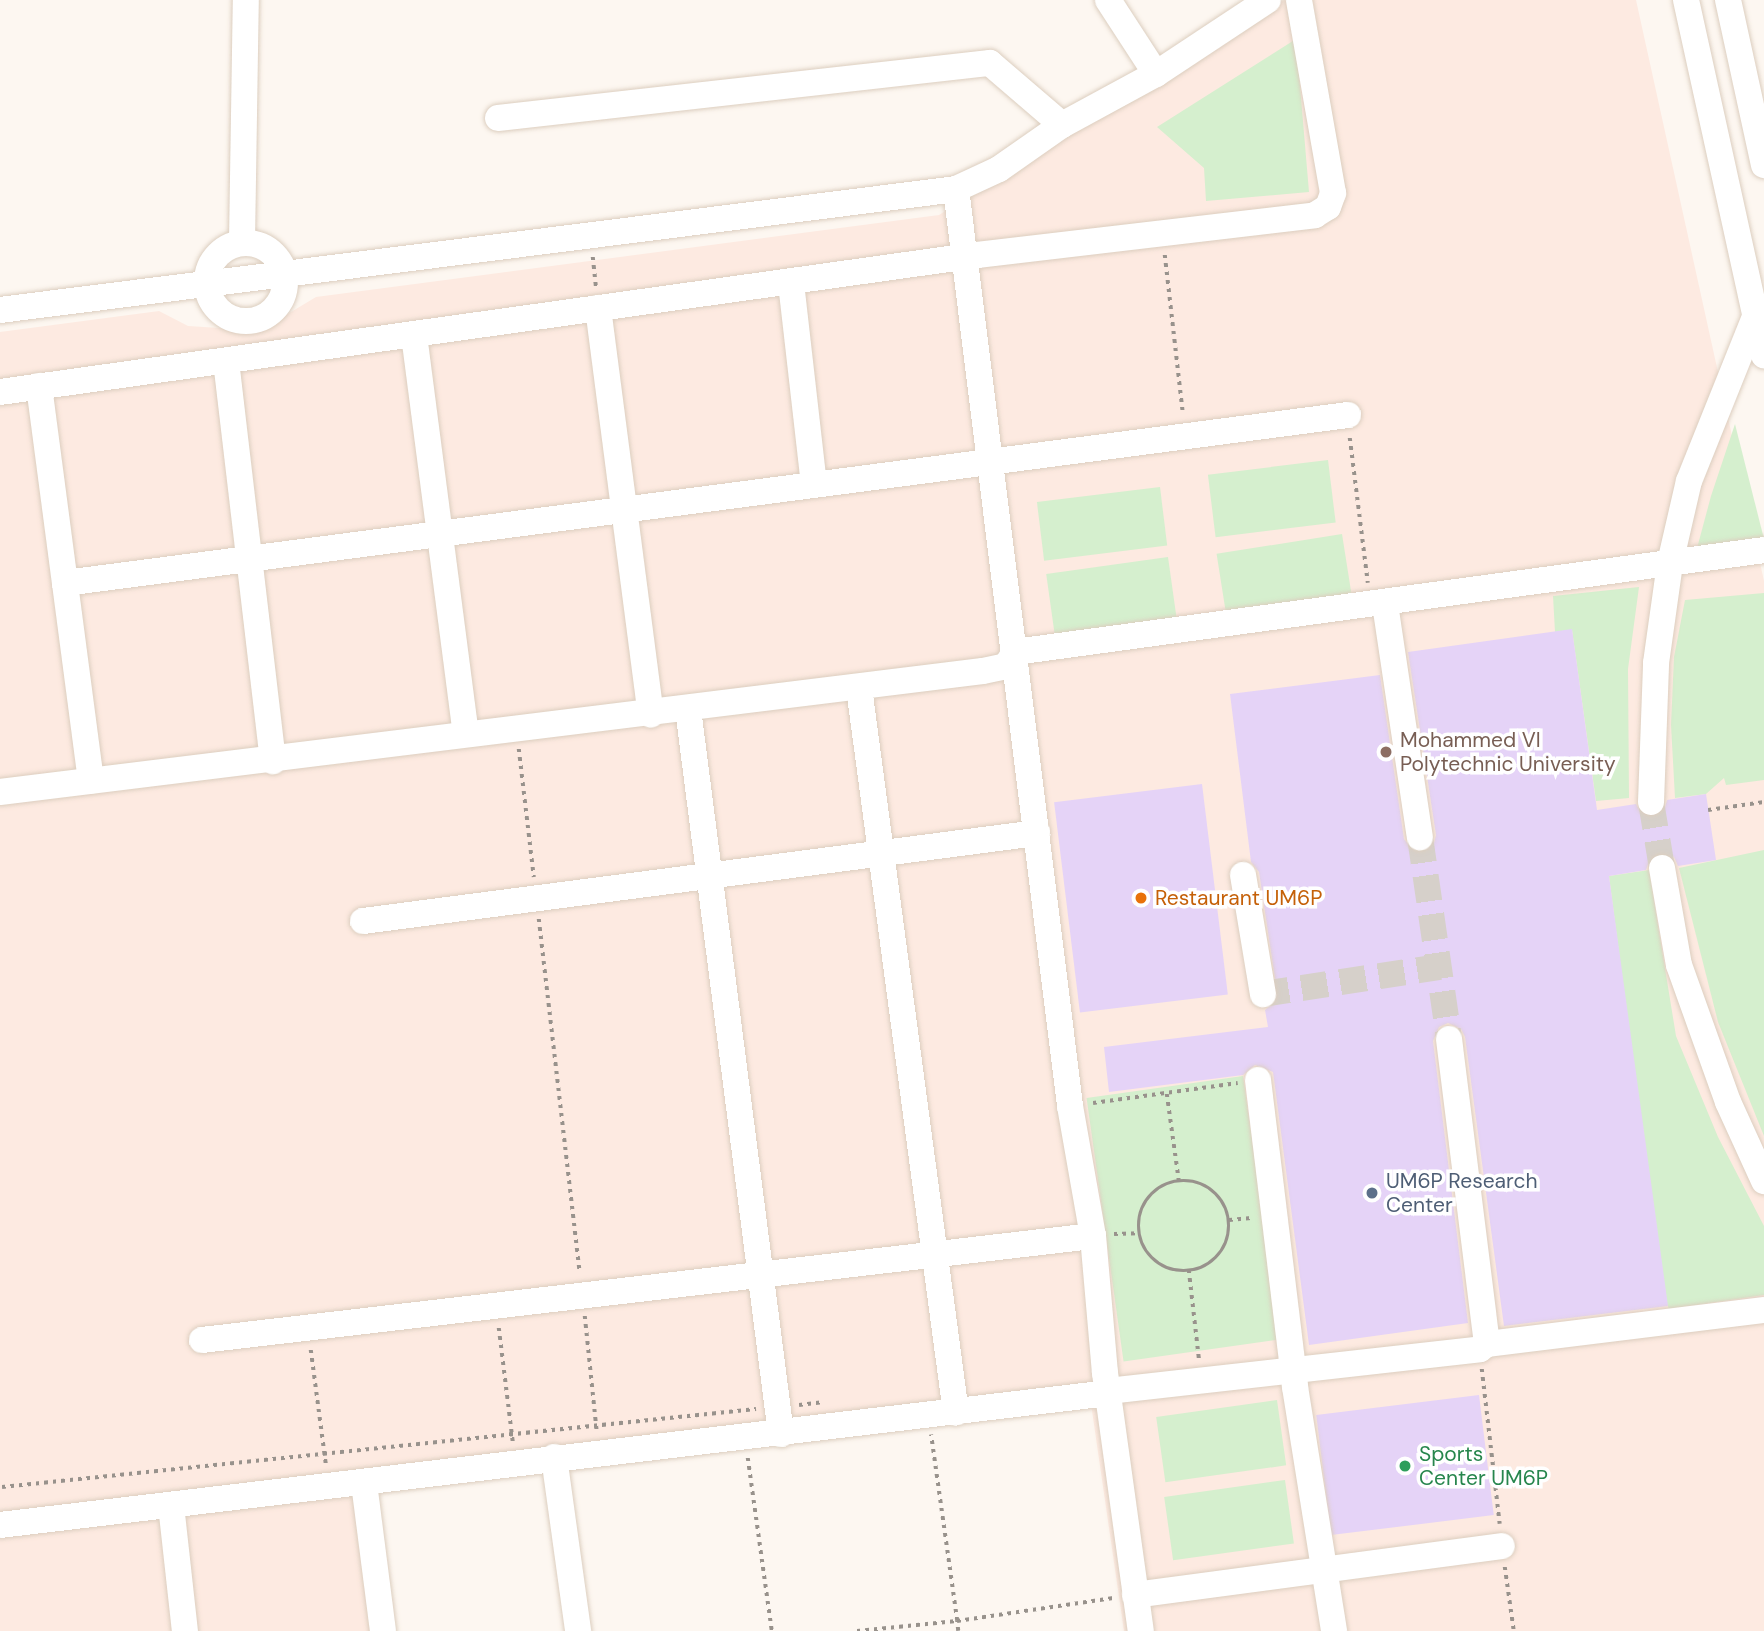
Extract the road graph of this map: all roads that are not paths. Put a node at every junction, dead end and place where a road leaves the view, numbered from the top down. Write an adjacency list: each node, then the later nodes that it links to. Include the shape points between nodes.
1 (246, 0): 12 (street)
2 (1268, 0): 7 (street)
3 (1299, 0): 13 (street, via 1334,193 1328,207 1315,215)
4 (1686, 0): 19 (street)
5 (1728, 0): 10 (street)
6 (1120, 5): 7 (street)
7 (1156, 74): 9 (street)
8 (498, 118): 9 (street, via 990,63)
9 (1062, 125): 11 (street, via 999,169)
10 (1764, 165)
11 (956, 188): 13 (street); 14 (street)
12 (242, 242): 14 (street, via 270,251); 16 (street, via 219,252 207,273)
13 (965, 257): 15 (street); 26 (street)
14 (285, 277): 16 (street); 16 (street, via 272,310 250,320 226,316 216,308)
15 (791, 283): 17 (street); 27 (street)
16 (206, 286): 18 (street)
17 (598, 309): 20 (street); 28 (street)
18 (0, 310)
19 (1755, 317): 21 (street); 32 (street, via 1689,481)
20 (414, 335): 22 (street); 29 (street)
21 (1764, 356)
22 (226, 361): 23 (street); 31 (street)
23 (39, 386): 24 (street); 33 (street)
24 (0, 392)
25 (1348, 415): 26 (street)
26 (992, 460): 27 (street); 35 (street)
27 (814, 484): 28 (street)
28 (624, 509): 29 (street); 38 (street)
29 (440, 533): 31 (street); 39 (street)
30 (1764, 550): 32 (street)
31 (250, 559): 33 (street); 40 (street)
32 (1670, 563): 34 (street); 43 (street, via 1656,663)
33 (65, 583): 41 (street)
34 (1378, 605): 35 (street); 45 (street)
35 (1016, 652): 36 (street, via 1006,666); 44 (street)
36 (859, 688): 37 (street); 46 (street)
37 (688, 709): 38 (street); 48 (street)
38 (651, 715): 39 (street)
39 (466, 734): 40 (street)
40 (273, 761): 41 (street)
41 (91, 781): 42 (street)
42 (0, 792)
43 (1651, 802)
44 (1037, 833): 46 (street); 55 (street, via 1070,1106)
45 (1420, 837)
46 (881, 854): 48 (street); 56 (street)
47 (1662, 868): 54 (street, via 1679,965 1728,1102)
48 (709, 876): 50 (street); 57 (street)
49 (1243, 876): 51 (street)
50 (363, 921)
51 (1263, 994)
52 (1449, 1039): 60 (street)
53 (1258, 1080): 61 (street)
54 (1764, 1181)
55 (1093, 1236): 56 (street); 62 (street)
56 (935, 1254): 57 (street); 63 (street)
57 (760, 1275): 59 (street); 64 (street)
58 (1764, 1310): 60 (street)
59 (202, 1340)
60 (1483, 1347): 61 (street)
61 (1294, 1370): 62 (street); 70 (street)
62 (1108, 1392): 63 (street); 71 (street)
63 (956, 1413): 64 (street)
64 (781, 1434): 65 (street, via 600,1456)
65 (554, 1457): 66 (street); 74 (street)
66 (364, 1483): 67 (street); 73 (street)
67 (171, 1505): 68 (street); 72 (street)
68 (0, 1525)
69 (1502, 1546): 70 (street)
70 (1322, 1570): 71 (street); 76 (street)
71 (1135, 1595): 75 (street)
72 (185, 1631)
73 (383, 1631)
74 (578, 1631)
75 (1140, 1631)
76 (1334, 1631)

